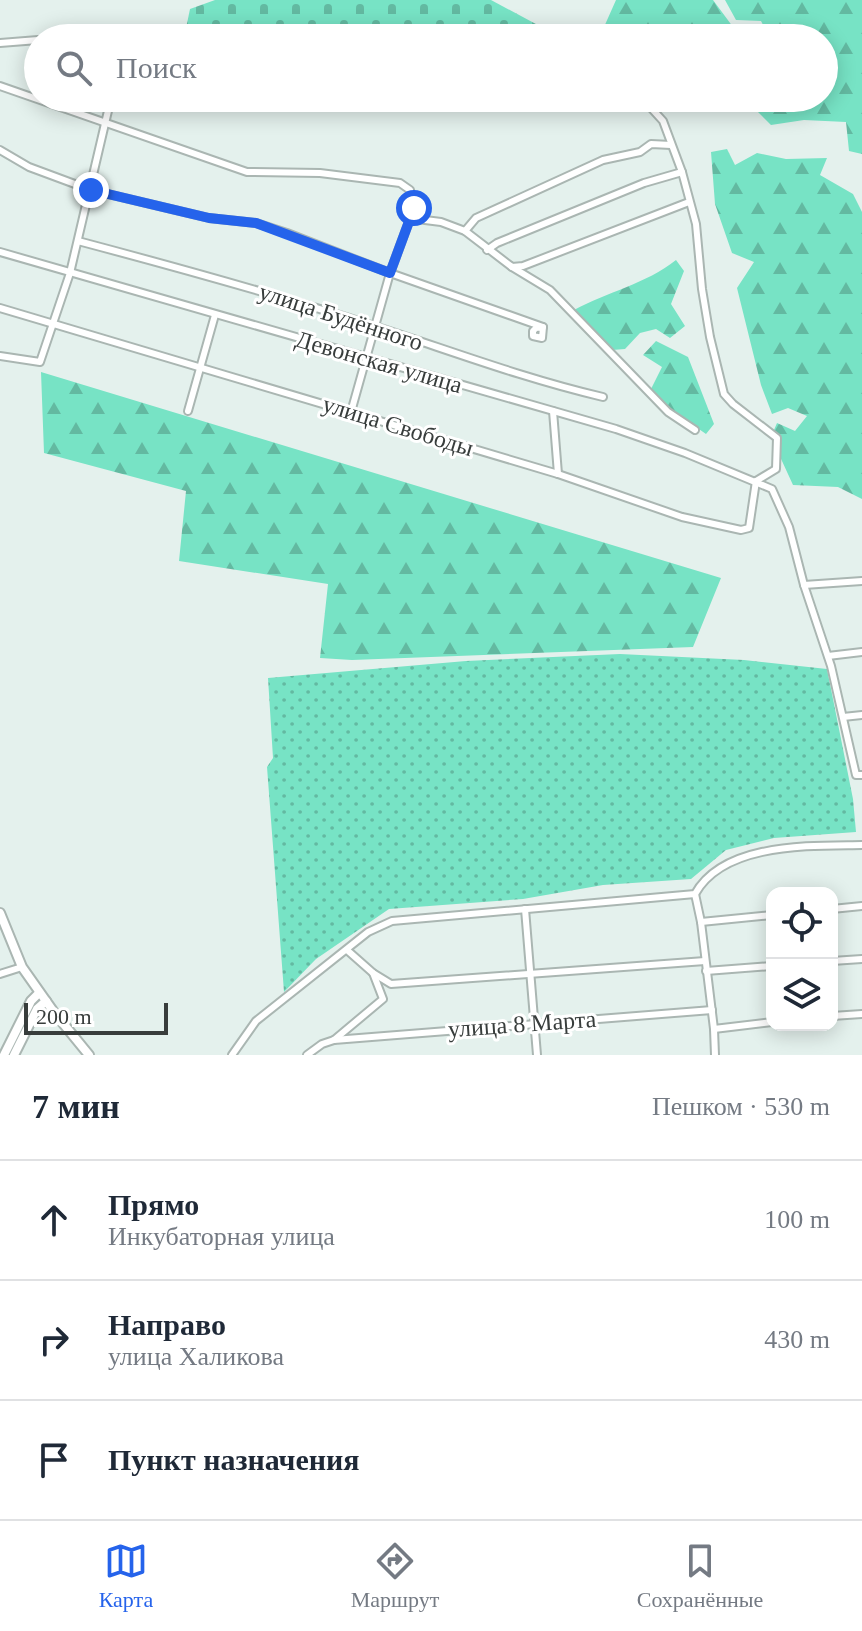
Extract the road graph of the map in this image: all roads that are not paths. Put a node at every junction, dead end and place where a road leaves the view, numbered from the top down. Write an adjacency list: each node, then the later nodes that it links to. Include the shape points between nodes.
1 (24, 41): 2 (street)
2 (0, 43)
3 (0, 86): 4 (street)
4 (24, 95)
5 (73, 112): 8 (street)
6 (108, 112): 8 (street)
7 (655, 112): 9 (street)
8 (106, 124): 12 (street); 14 (street, via 247,172 320,173 400,183 410,190 414,208)
9 (671, 145): 11 (street); 15 (street, via 651,144 640,152 603,160 476,218)
10 (0, 150): 12 (street)
11 (682, 172): 13 (street); 17 (street)
12 (91, 190): 16 (street); 21 (street, via 209,218 256,223)
13 (689, 202): 19 (street); 36 (street, via 724,394 777,438 776,469)
14 (409, 218): 15 (street); 21 (street)
15 (465, 231): 17 (street)
16 (78, 241): 20 (street); 25 (street, улица Будённого)
17 (487, 250): 19 (street)
18 (0, 252): 20 (street, Девонская улица)
19 (512, 267): 34 (street, via 550,290 668,412)
20 (70, 273): 23 (street, Девонская улица); 24 (street)
21 (390, 273): 25 (street); 26 (street)
22 (0, 308): 24 (street, улица Свободы)
23 (215, 315): 28 (street, Девонская улица); 29 (street)
24 (53, 325): 27 (street, via 40,362); 29 (street, улица Свободы)
25 (374, 326): 28 (street); 30 (street, улица Будённого, via 542,383)
26 (543, 327)
27 (0, 356)
28 (364, 358): 32 (street, Девонская улица); 33 (street)
29 (200, 367): 31 (street); 33 (street, улица Свободы)
30 (603, 397)
31 (188, 411)
32 (553, 411): 35 (street); 36 (street, Девонская улица)
33 (351, 412): 35 (street, улица Свободы)
34 (695, 430)
35 (558, 474): 36 (street, улица Свободы, via 682,517 741,530 749,528)
36 (756, 481): 38 (street, via 772,489 781,505)
37 (862, 581): 38 (street)
38 (804, 585): 40 (street)
39 (862, 652): 40 (street)
40 (828, 656): 42 (street)
41 (862, 715): 42 (street)
42 (843, 717): 43 (street)
43 (859, 775)
44 (862, 845): 45 (street, via 765,852 713,872)
45 (695, 894): 48 (street); 51 (street)
46 (862, 906): 47 (street)
47 (838, 908)
48 (525, 909): 52 (street, via 392,921); 61 (street)
49 (0, 913): 57 (main road)
50 (766, 916): 51 (street)
51 (701, 922): 54 (street)
52 (347, 950): 59 (street); 74 (street, via 256,1021)
53 (862, 959): 55 (street)
54 (705, 961): 58 (street); 61 (street)
55 (838, 961)
56 (766, 966): 58 (street)
57 (22, 967): 60 (street); 62 (main road)
58 (706, 971): 64 (street)
59 (373, 973): 61 (street, via 391,984); 70 (street, via 383,999)
60 (0, 974)
61 (529, 974): 67 (street)
62 (39, 993): 63 (main road); 71 (main road)
63 (46, 1001): 72 (main road); 73 (main road)
64 (712, 1010): 67 (street, улица 8 Марта); 69 (street)
65 (862, 1014): 66 (street)
66 (838, 1016)
67 (532, 1023): 70 (street, улица 8 Марта); 76 (street)
68 (766, 1023): 69 (street)
69 (714, 1029): 77 (street)
70 (334, 1040): 75 (street)
71 (4, 1055)
72 (14, 1055)
73 (89, 1055)
74 (232, 1055)
75 (307, 1055)
76 (537, 1055)
77 (715, 1055)

